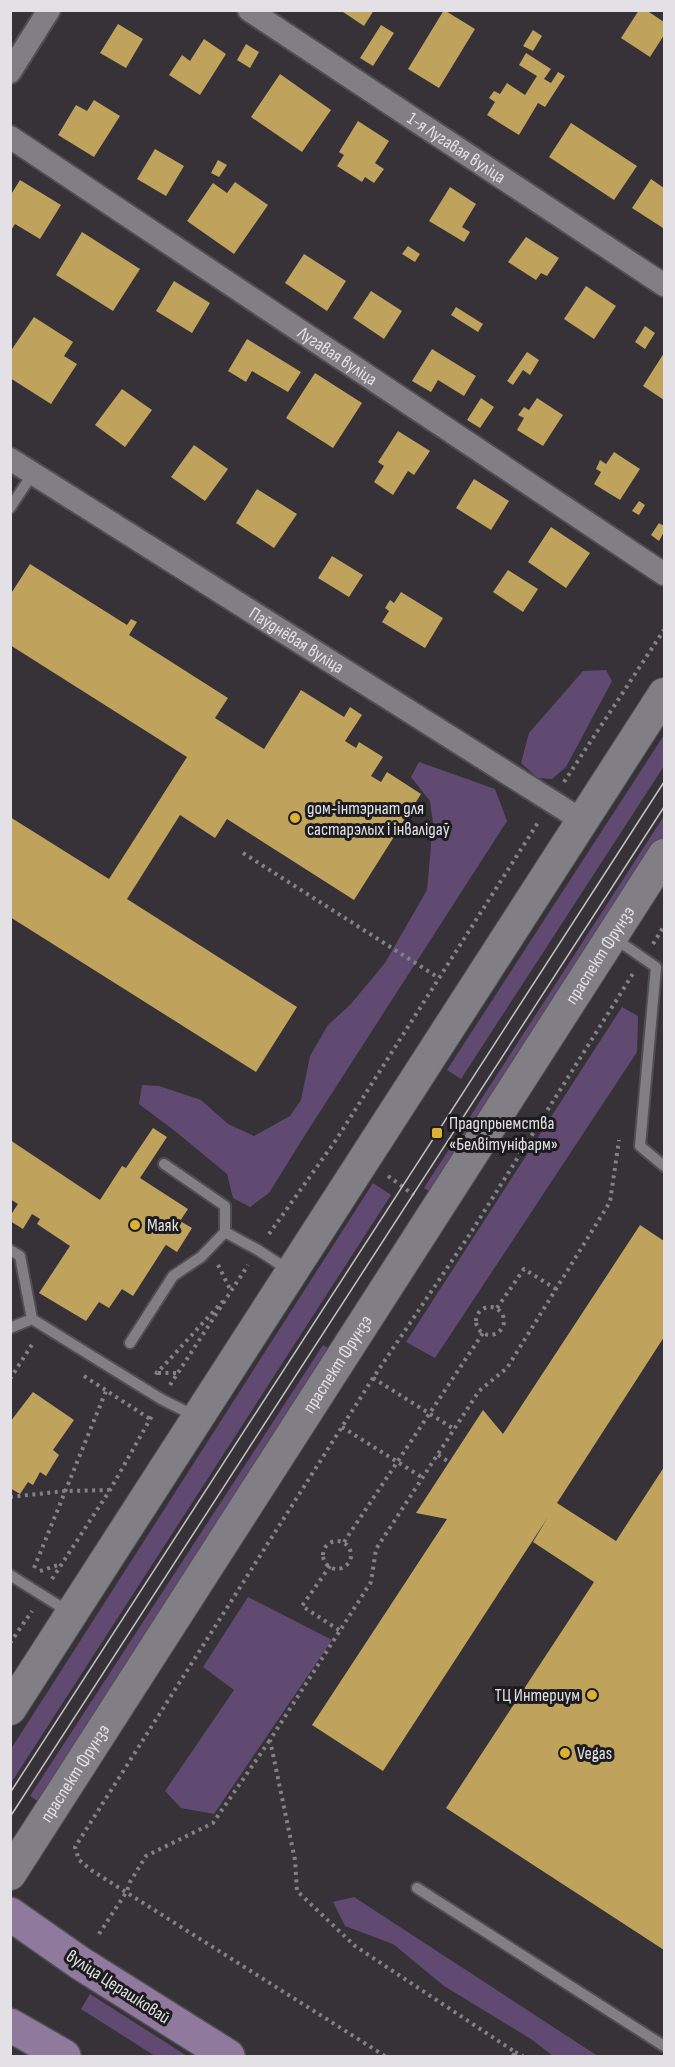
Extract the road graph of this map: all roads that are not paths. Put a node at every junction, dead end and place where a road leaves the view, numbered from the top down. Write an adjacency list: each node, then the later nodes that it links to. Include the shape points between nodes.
1 (49, 10): 3 (street)
2 (249, 10): 5 (street, 1-я Лугавая вуліца)
3 (10, 72)
4 (10, 137): 9 (street, Лугавая вуліца)
5 (664, 285)
6 (10, 459): 7 (street, Паўднёвая вуліца)
7 (33, 473): 8 (lane); 11 (street, Паўднёвая вуліца)
8 (10, 508)
9 (664, 574)
10 (664, 694): 11 (main road)
11 (583, 821): 18 (main road)
12 (664, 855): 13 (main road, праспект Фрунзэ)
13 (612, 936): 15 (lane, via 656,968 640,1146); 26 (main road, праспект Фрунзэ)
14 (164, 1164): 16 (lane, via 225,1206)
15 (664, 1166)
16 (225, 1232): 18 (lane); 21 (lane, via 201,1257 173,1276)
17 (10, 1250): 19 (lane, via 20,1256)
18 (292, 1273): 22 (main road)
19 (32, 1319): 20 (lane); 22 (lane)
20 (10, 1328)
21 (130, 1343)
22 (198, 1418): 24 (main road)
23 (10, 1575): 24 (lane)
24 (72, 1613): 25 (main road)
25 (10, 1709)
26 (10, 1874)
27 (417, 1888): 30 (lane)
28 (10, 1914): 32 (main road, вуліца Церашковай)
29 (10, 2025): 31 (main road)
30 (664, 2046)
31 (64, 2056)
32 (228, 2056)

